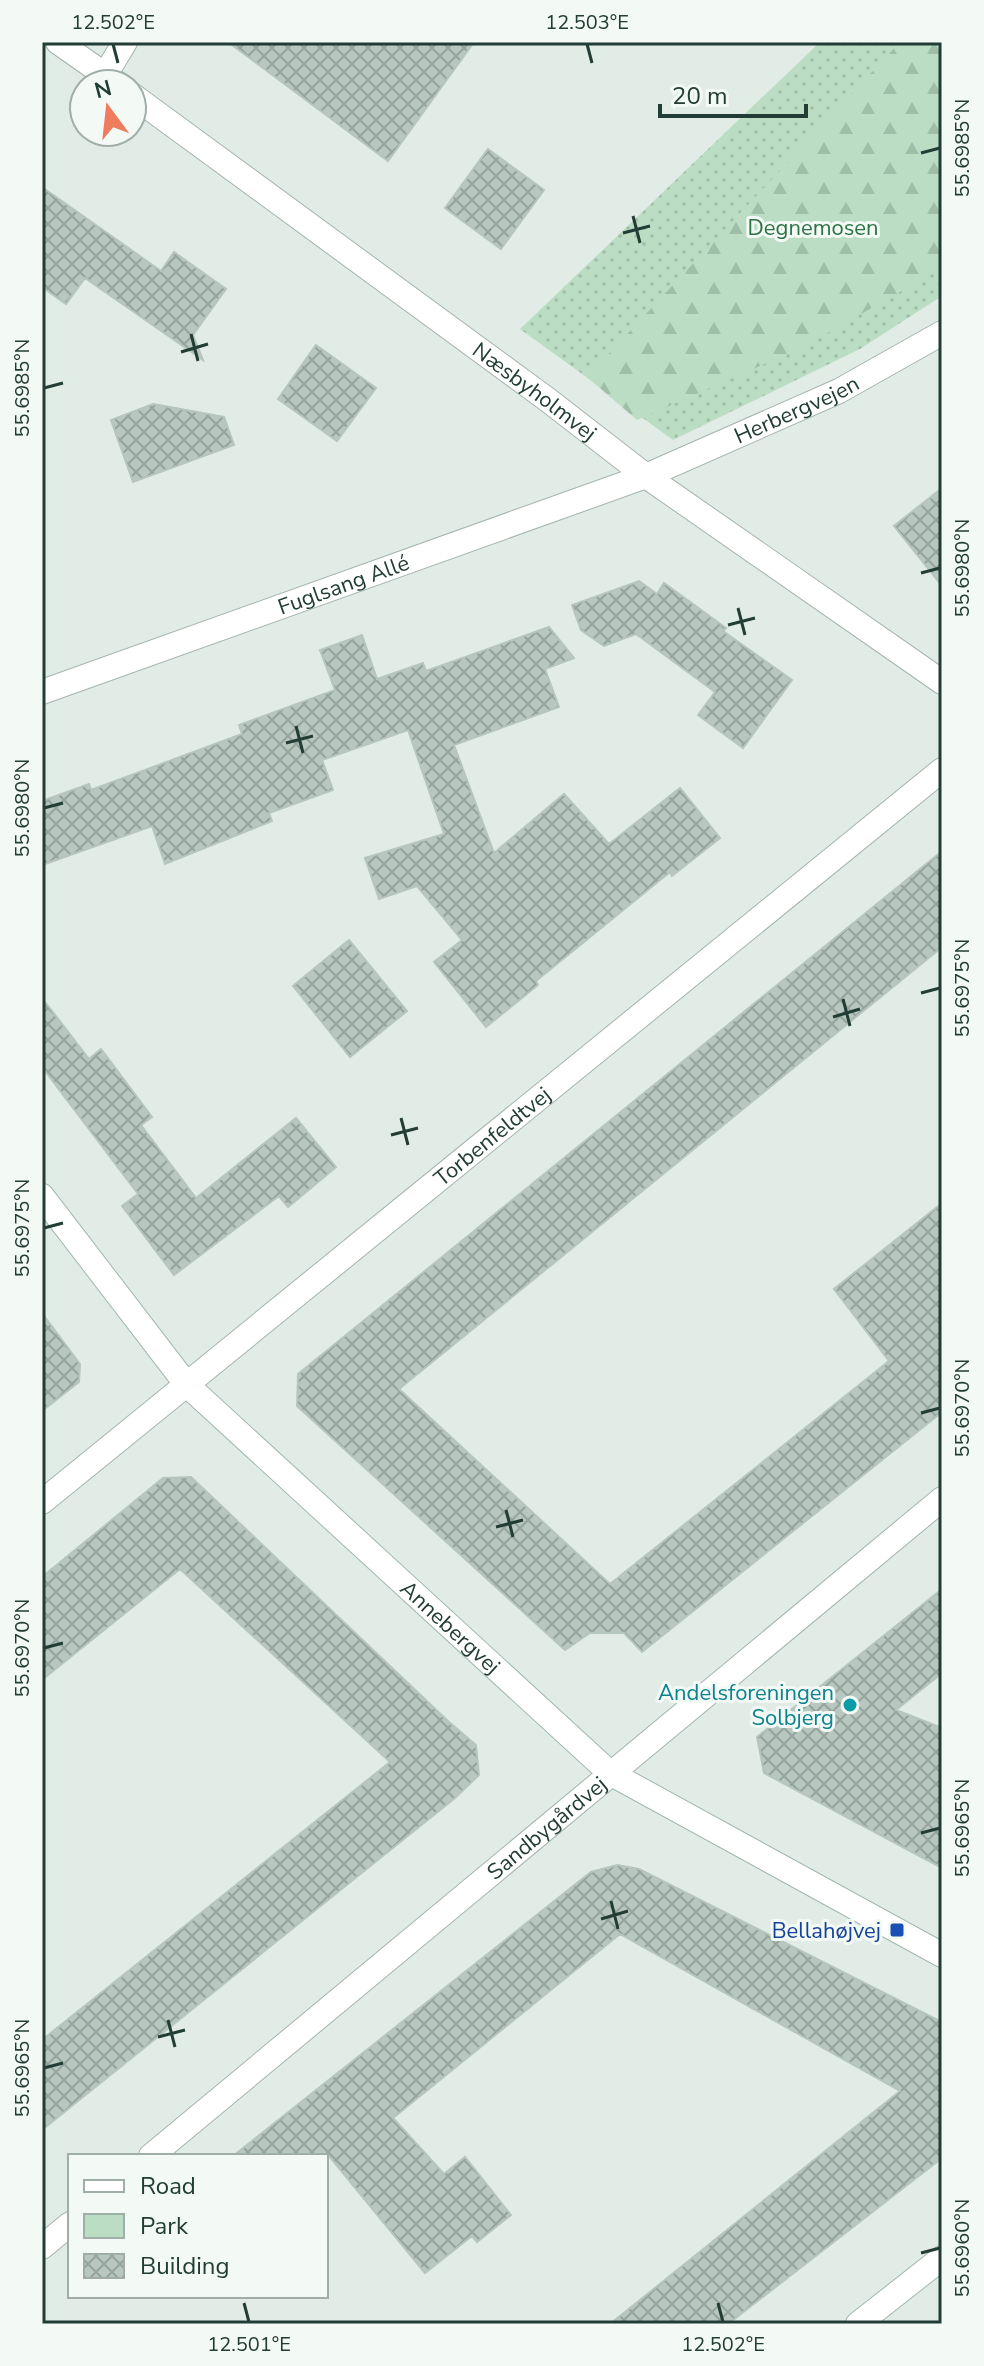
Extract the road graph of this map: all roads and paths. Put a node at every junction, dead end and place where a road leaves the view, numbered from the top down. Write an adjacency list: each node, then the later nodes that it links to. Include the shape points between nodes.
1 (58, 42): 3 (street)
2 (125, 42): 4 (street)
3 (95, 68)
4 (115, 68)
5 (148, 107): 7 (street, Næsbyholmvej)
6 (942, 333): 7 (street, Herbergvejen, via 839,391)
7 (646, 476): 8 (street, Næsbyholmvej); 9 (street, Fuglsang Allé)
8 (942, 682)
9 (42, 692)
10 (942, 770): 12 (street, Torbenfeldtvej)
11 (42, 1196): 12 (street, Annebergvej)
12 (187, 1385): 14 (street, Torbenfeldtvej); 15 (street, Annebergvej)
13 (942, 1499): 15 (street, Sandbygårdvej)
14 (42, 1502)
15 (610, 1773): 16 (street, Annebergvej); 17 (street, Sandbygårdvej)
16 (942, 1955)
17 (153, 2154)
18 (68, 2226): 19 (street)
19 (42, 2247)
20 (942, 2258): 21 (street)
21 (858, 2324)

